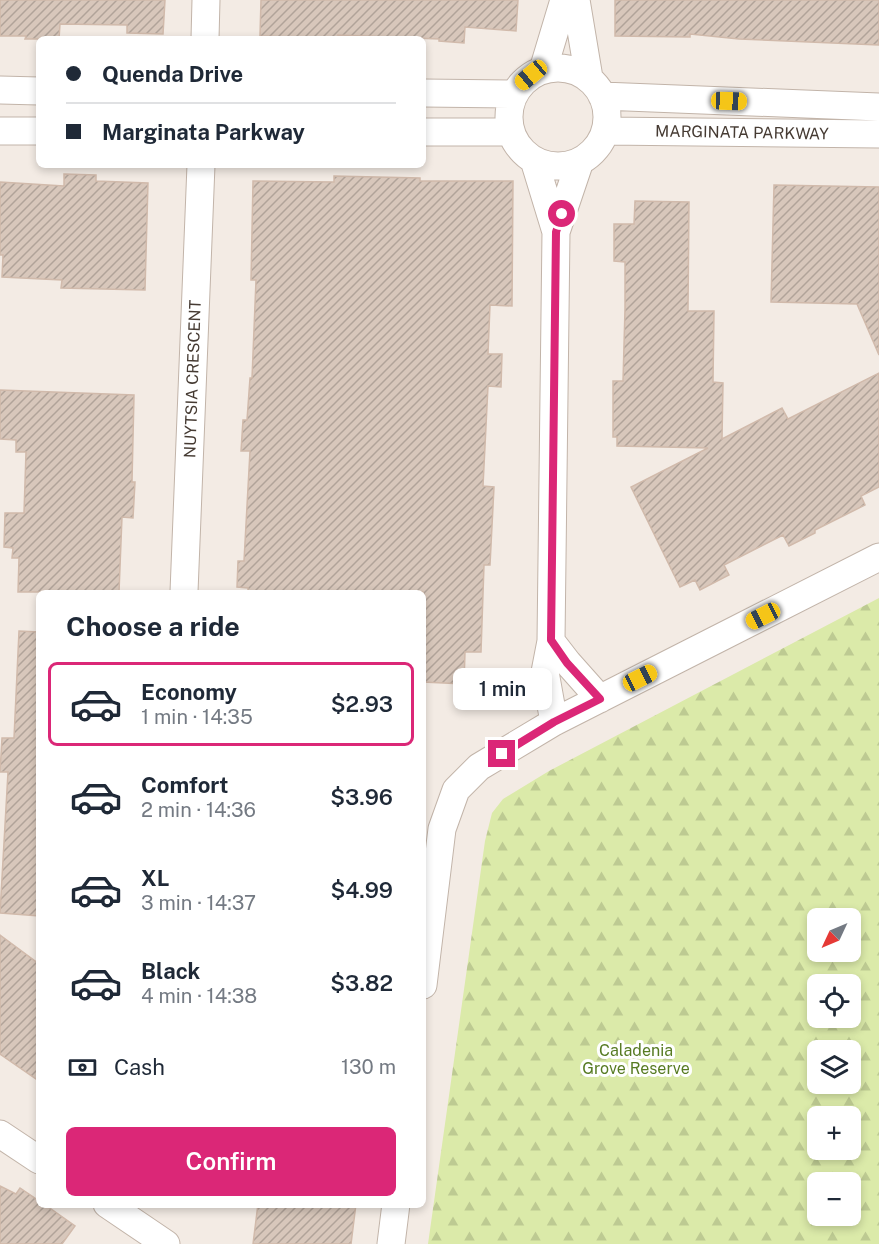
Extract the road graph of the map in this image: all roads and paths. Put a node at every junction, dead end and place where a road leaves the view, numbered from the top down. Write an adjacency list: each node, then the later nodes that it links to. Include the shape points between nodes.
1 (206, 0): 4 (street)
2 (564, 0): 5 (street)
3 (576, 0): 6 (street)
4 (205, 36)
5 (543, 70): 6 (street, MARGINATA PARKWAY, via 567,68); 10 (street, via 526,79)
6 (596, 87): 11 (street, MARGINATA PARKWAY); 12 (street, via 606,107)
7 (0, 90): 8 (street)
8 (36, 91)
9 (426, 93): 10 (street)
10 (514, 94): 16 (street, via 509,106)
11 (879, 107)
12 (606, 130): 17 (street, MARGINATA PARKWAY); 19 (street, via 591,154)
13 (0, 131): 14 (street)
14 (36, 131)
15 (426, 132): 16 (street)
16 (510, 132): 18 (street, via 524,153)
17 (879, 134)
18 (534, 160): 19 (street, via 549,166); 21 (street)
19 (580, 161): 21 (street)
20 (201, 168): 23 (street, NUYTSIA CRESCENT)
21 (556, 232): 24 (street)
22 (879, 557): 25 (street)
23 (184, 590)
24 (551, 640): 25 (street); 26 (street, via 545,672)
25 (600, 699): 26 (street)
26 (554, 722): 27 (street, via 479,767 456,790 442,829)
27 (426, 955)
28 (0, 1134): 29 (street)
29 (36, 1158)
30 (113, 1208): 32 (street)
31 (396, 1208): 33 (street)
32 (166, 1244)
33 (391, 1244)

